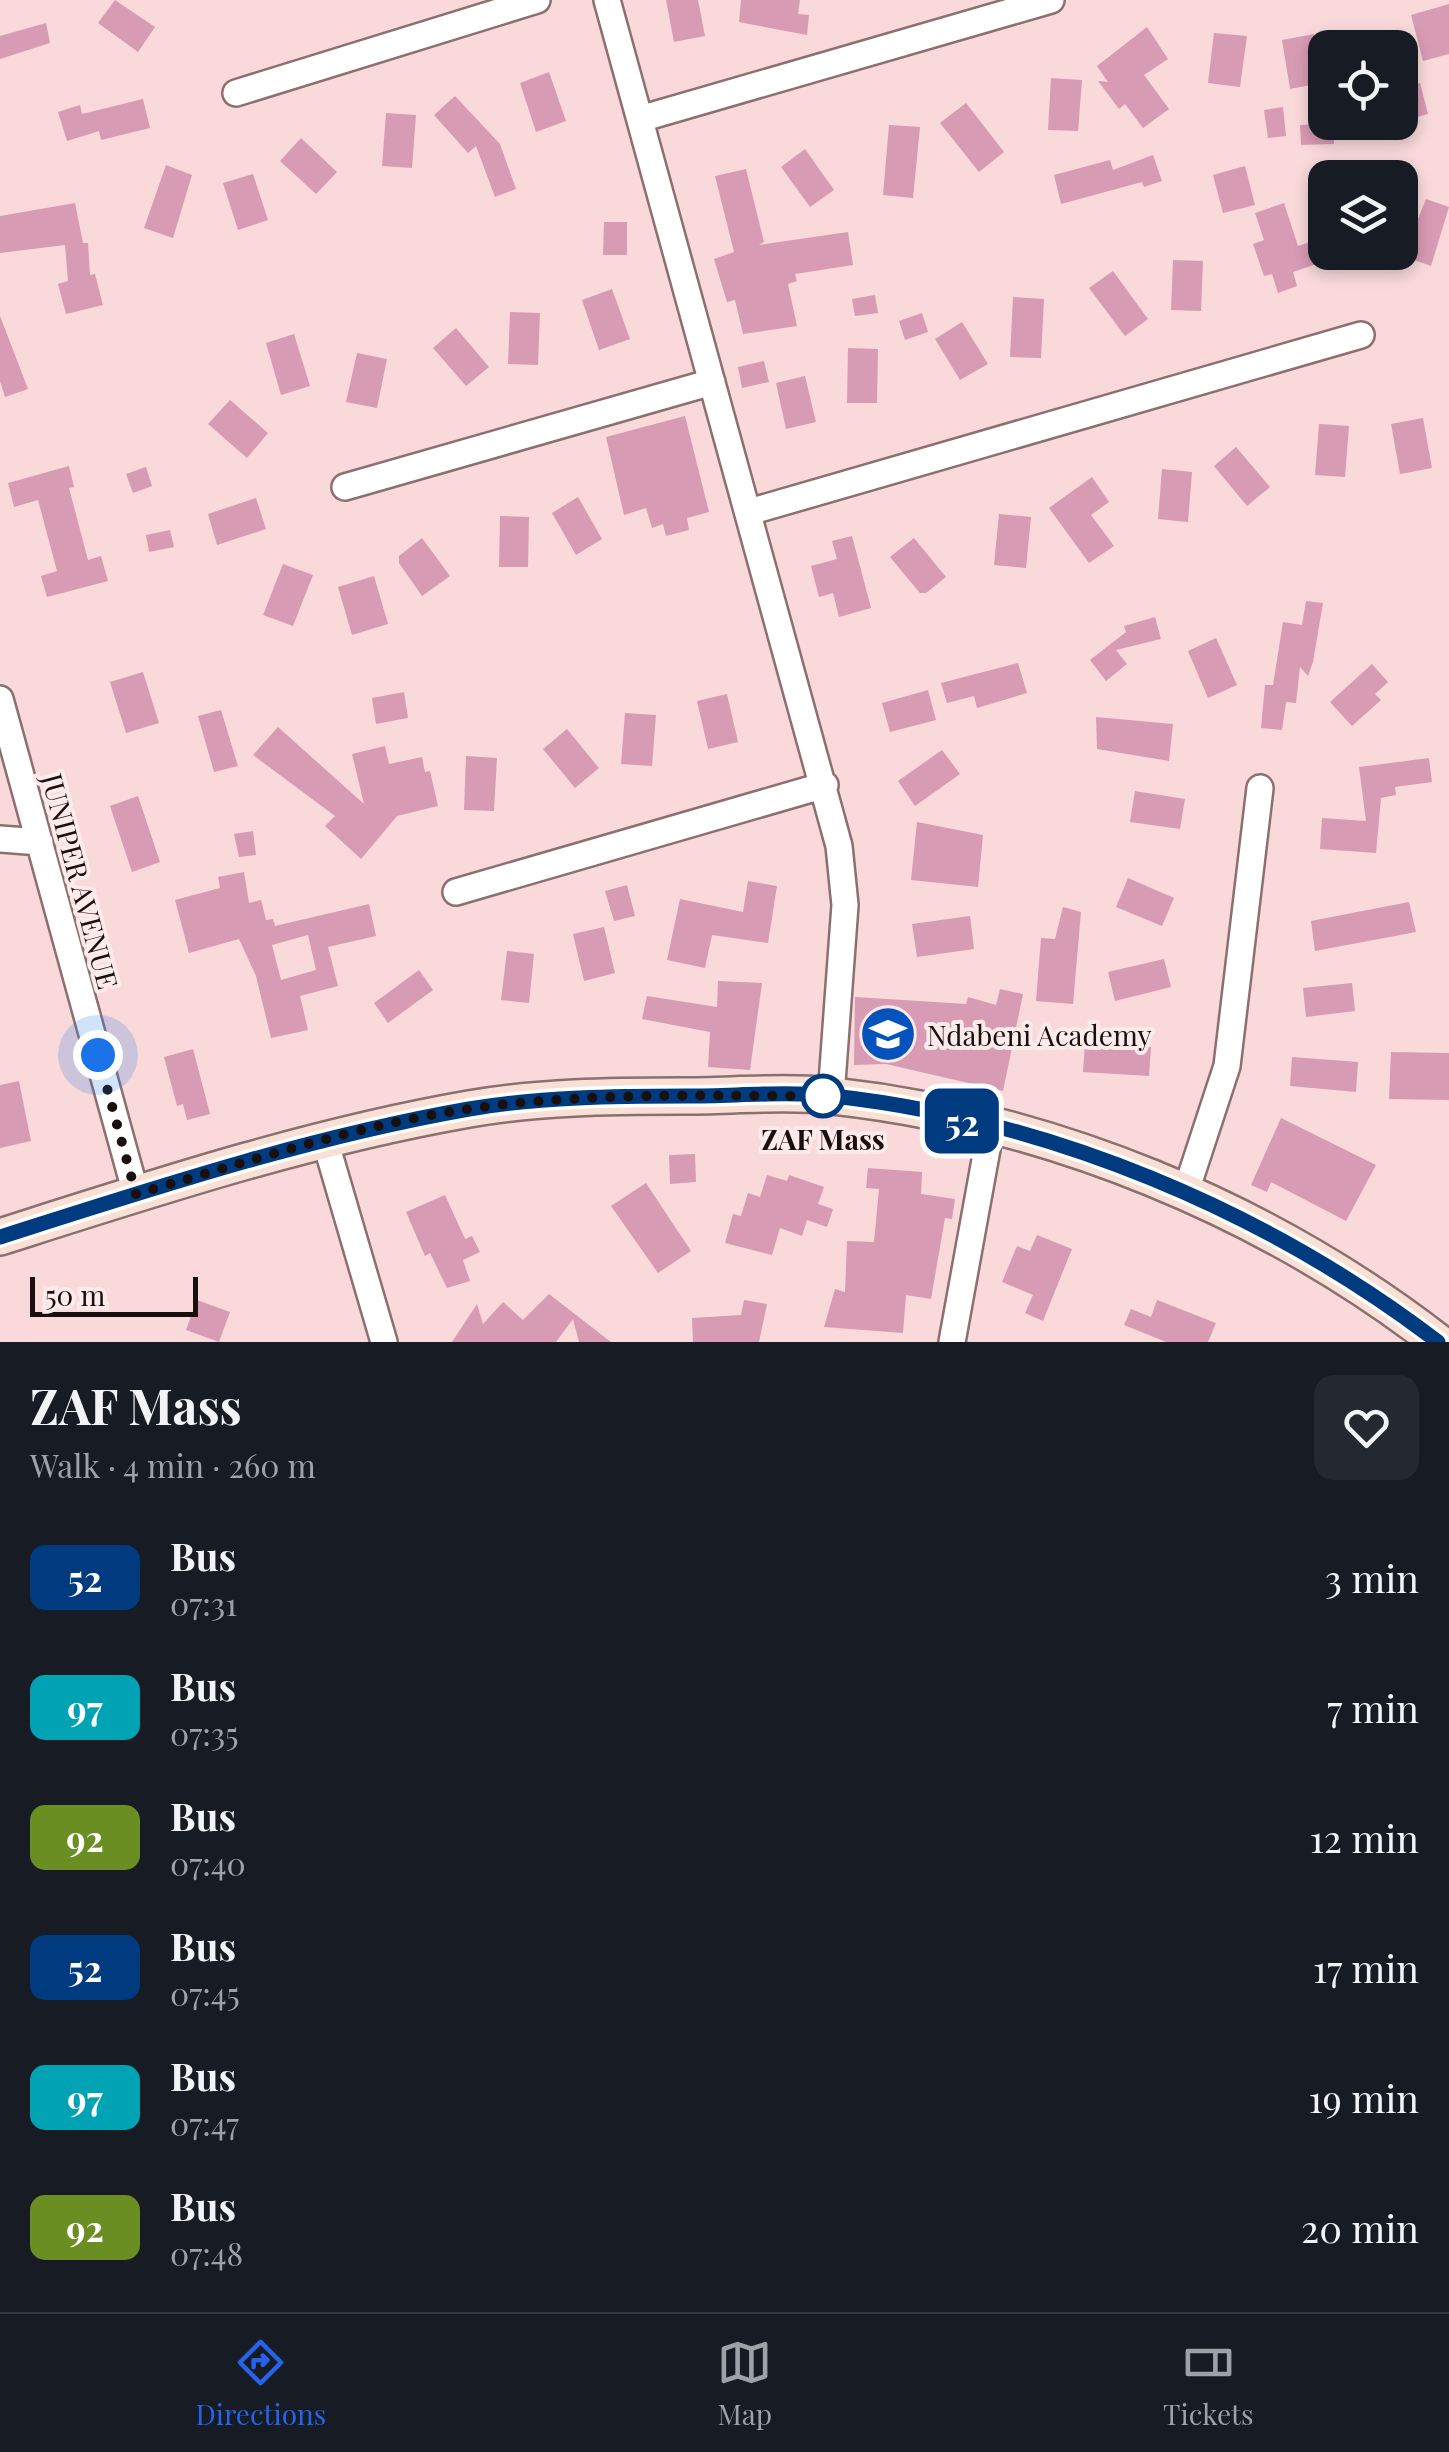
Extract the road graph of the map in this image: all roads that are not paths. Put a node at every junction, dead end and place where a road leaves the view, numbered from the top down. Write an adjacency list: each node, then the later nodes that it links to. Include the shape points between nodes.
1 (537, 0): 4 (street)
2 (607, 0): 5 (street)
3 (1051, 0): 5 (street)
4 (236, 92)
5 (640, 119): 7 (street)
6 (1361, 335): 9 (street)
7 (712, 382): 8 (street); 9 (street)
8 (345, 488)
9 (749, 512): 11 (street)
10 (0, 699): 14 (street, JUNIPER AVENUE)
11 (825, 785): 15 (street); 16 (street, via 845,904)
12 (1260, 788): 19 (street, via 1227,1066)
13 (0, 839): 14 (street)
14 (40, 842): 20 (street, JUNIPER AVENUE)
15 (456, 892)
16 (831, 1096): 17 (main road); 18 (main road, via 556,1099 474,1108)
17 (991, 1127): 19 (main road); 24 (street)
18 (325, 1140): 20 (main road); 23 (street)
19 (1186, 1191): 22 (main road, via 1305,1254)
20 (136, 1194): 21 (main road)
21 (0, 1237)
22 (1426, 1338)
23 (384, 1342)
24 (952, 1342)

